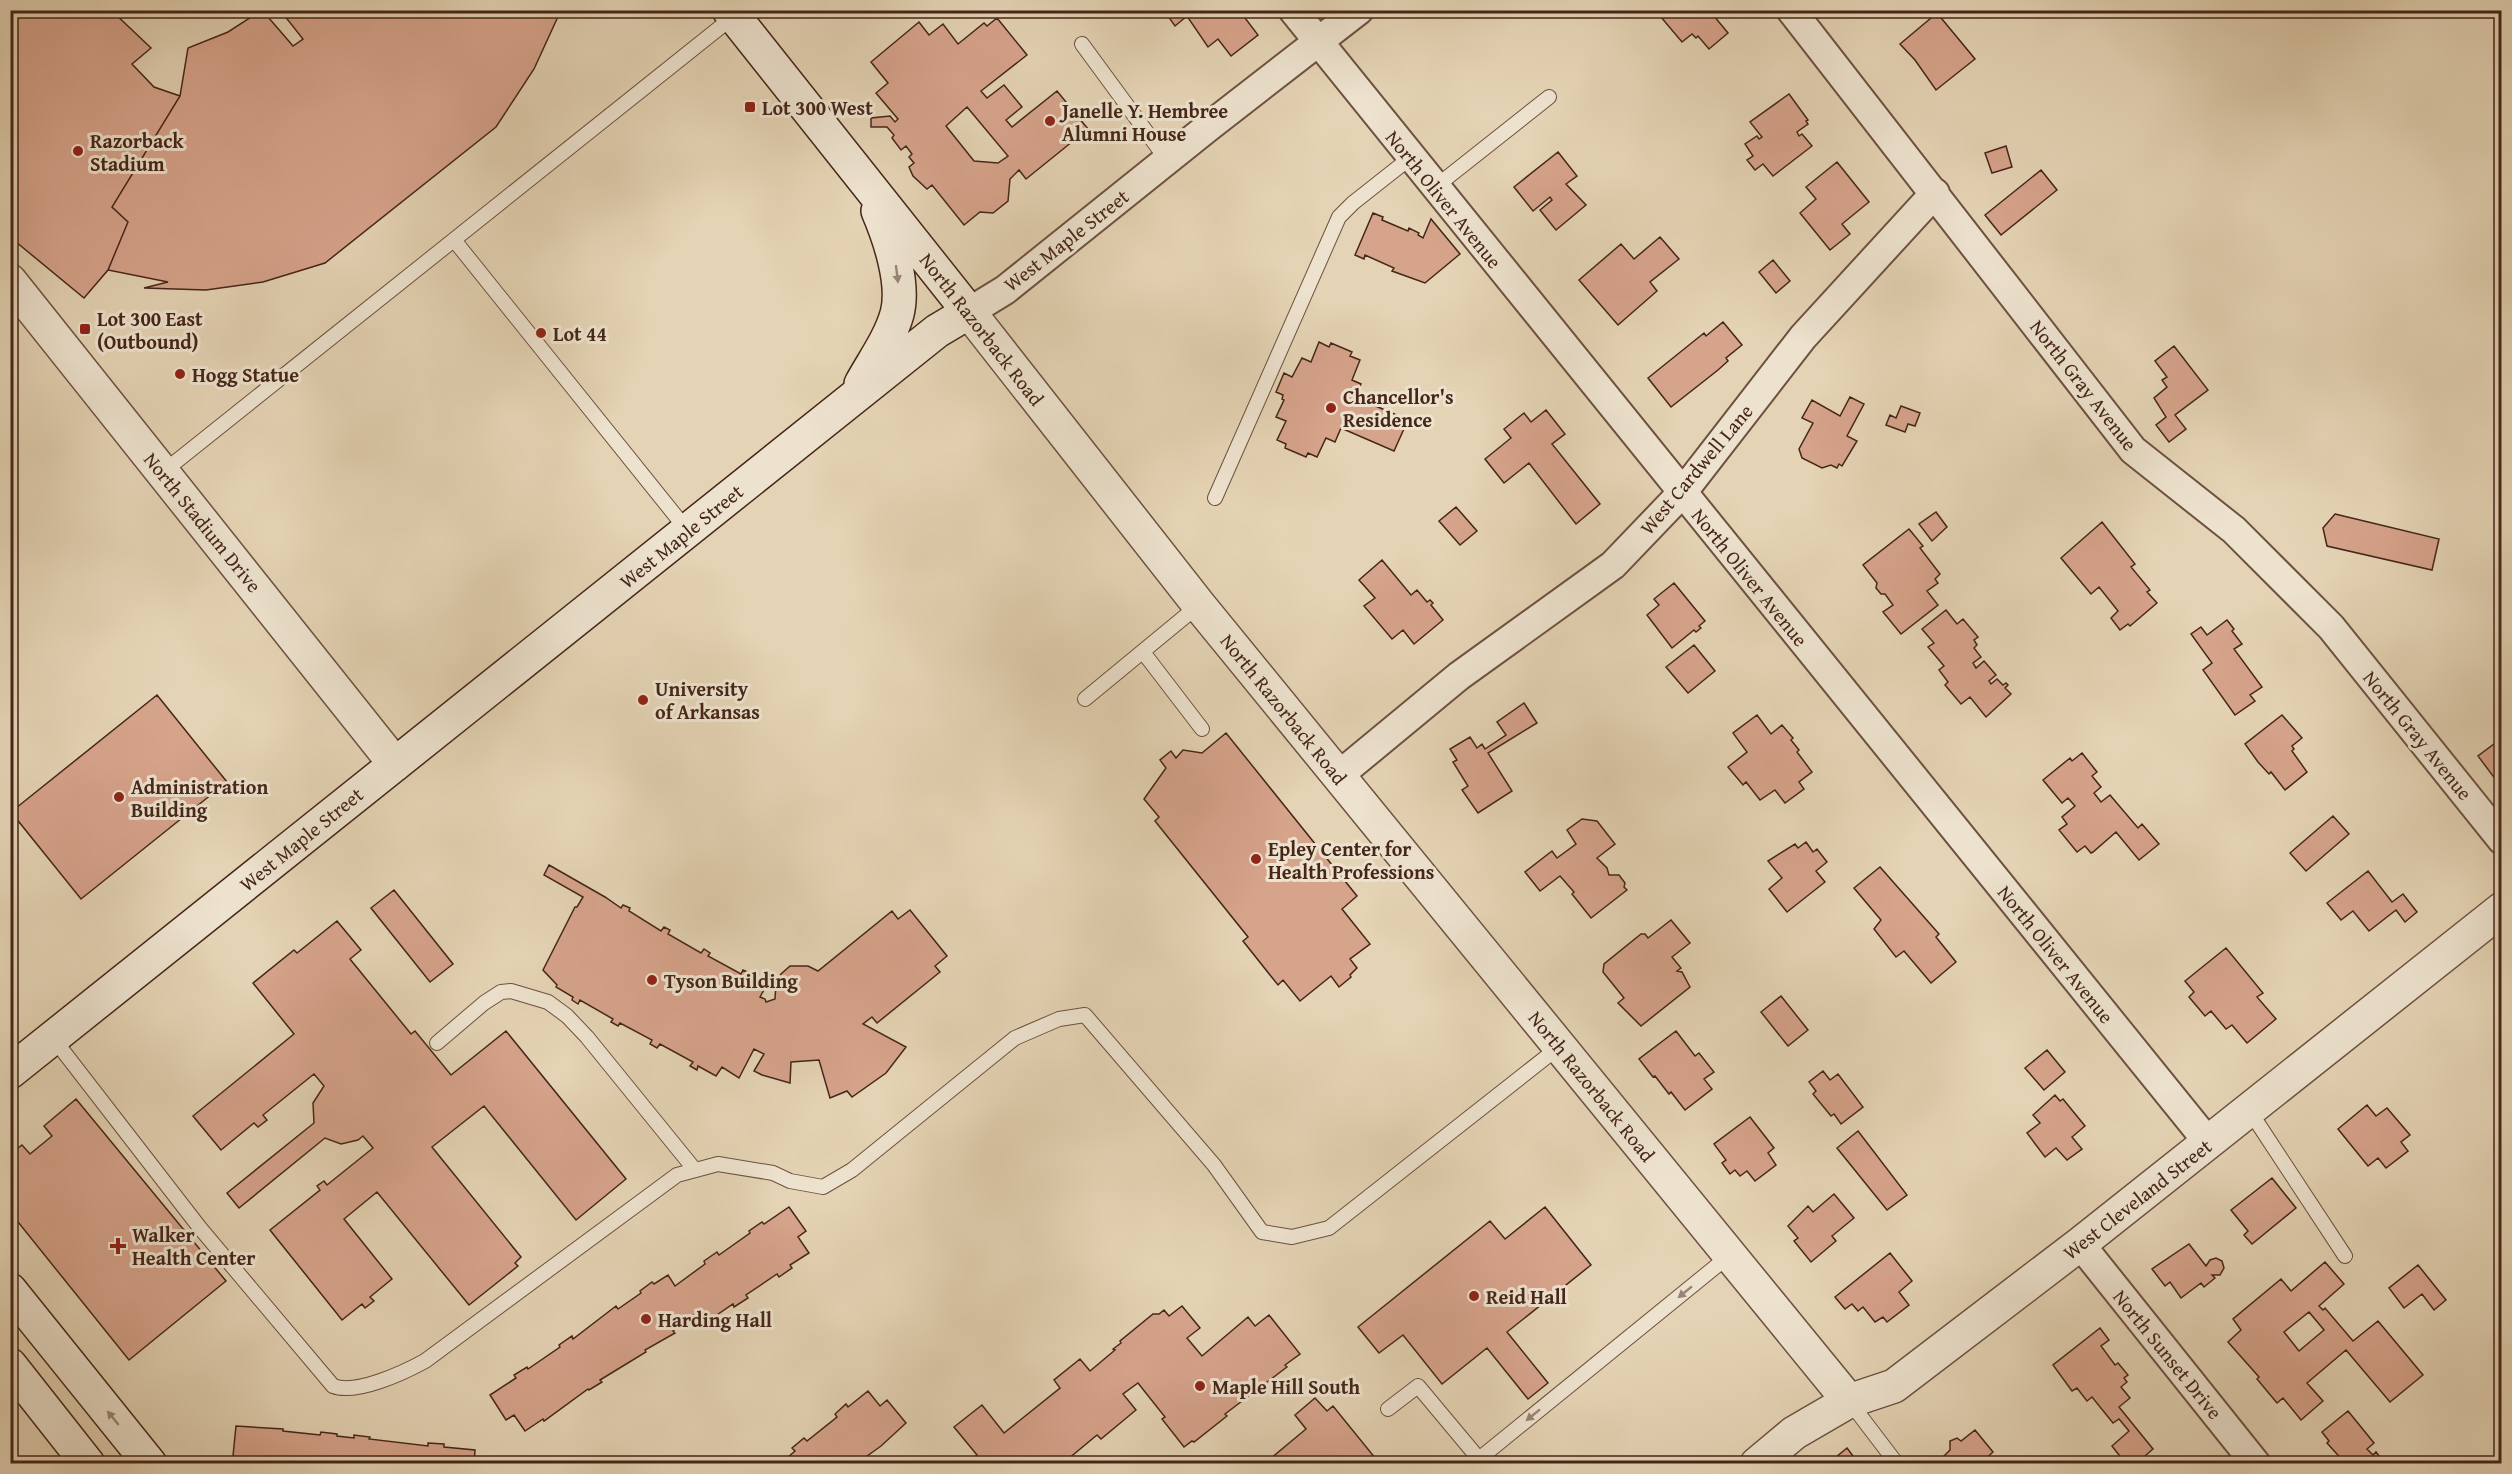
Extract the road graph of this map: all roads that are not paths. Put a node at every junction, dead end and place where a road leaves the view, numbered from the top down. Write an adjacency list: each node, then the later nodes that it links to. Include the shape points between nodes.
1 (1293, 10): 5 (street, North Oliver Avenue)
2 (1359, 10): 5 (street, West Maple Street)
3 (1791, 10): 12 (street, North Gray Avenue)
4 (731, 14): 10 (street, North Razorback Road); 13 (lane)
5 (1318, 42): 8 (street, North Oliver Avenue); 9 (street, West Maple Street)
6 (1082, 44): 9 (lane)
7 (1549, 97): 11 (lane)
8 (1410, 158): 11 (street, North Oliver Avenue); 19 (lane, via 1340,217)
9 (1167, 160): 15 (street, West Maple Street, via 1005,290)
10 (863, 180): 15 (street, North Razorback Road); 16 (street, one-way to 16, via 885,228 898,273 897,313)
11 (1434, 188): 18 (street, North Oliver Avenue)
12 (1935, 193): 18 (street, West Cardwell Lane, via 1803,338); 27 (street, North Gray Avenue, via 2133,450 2234,530 2331,627)
13 (454, 240): 17 (lane); 20 (lane)
14 (10, 281): 17 (street, North Stadium Drive)
15 (969, 312): 16 (street, West Maple Street, via 937,331); 21 (street, North Razorback Road)
16 (854, 397): 20 (street, West Maple Street)
17 (163, 472): 25 (street, North Stadium Drive)
18 (1682, 493): 26 (street, West Cardwell Lane, via 1613,565 1459,675); 34 (street, North Oliver Avenue)
19 (1215, 498)
20 (687, 530): 25 (street, West Maple Street)
21 (1199, 605): 22 (lane); 26 (street, North Razorback Road)
22 (1143, 652): 23 (lane); 24 (lane)
23 (1084, 699)
24 (1202, 729)
25 (395, 764): 29 (street, West Maple Street)
26 (1338, 776): 31 (street, North Razorback Road)
27 (2502, 840)
28 (2502, 909): 33 (street, West Cleveland Street)
29 (53, 1038): 32 (street, West Maple Street); 35 (lane, via 200,1228 333,1386 344,1390 401,1374 425,1361 677,1175)
30 (437, 1043): 35 (lane, via 501,992 511,991 548,1002 586,1037)
31 (1559, 1047): 35 (lane, via 1329,1228 1292,1237 1262,1232 1214,1165 1084,1015 1059,1018 1016,1038 852,1170 823,1187 718,1164); 37 (street, North Razorback Road)
32 (10, 1072)
33 (2249, 1110): 34 (street, West Cleveland Street); 38 (lane)
34 (2208, 1142): 36 (street, West Cleveland Street)
35 (694, 1170)
36 (2080, 1244): 41 (street, West Cleveland Street, via 1894,1386); 48 (street, North Sunset Drive)
37 (1730, 1256): 41 (street, North Razorback Road); 43 (lane, one-way to 43)
38 (2345, 1256)
39 (10, 1290): 45 (street, one-way to 39)
40 (10, 1365): 44 (street)
41 (1849, 1401): 46 (street, West Cleveland Street, via 1794,1433); 47 (lane)
42 (1388, 1409): 43 (lane, via 1418,1386)
43 (1480, 1461)
44 (88, 1464)
45 (150, 1464)
46 (1757, 1464)
47 (1898, 1464)
48 (2256, 1464)

